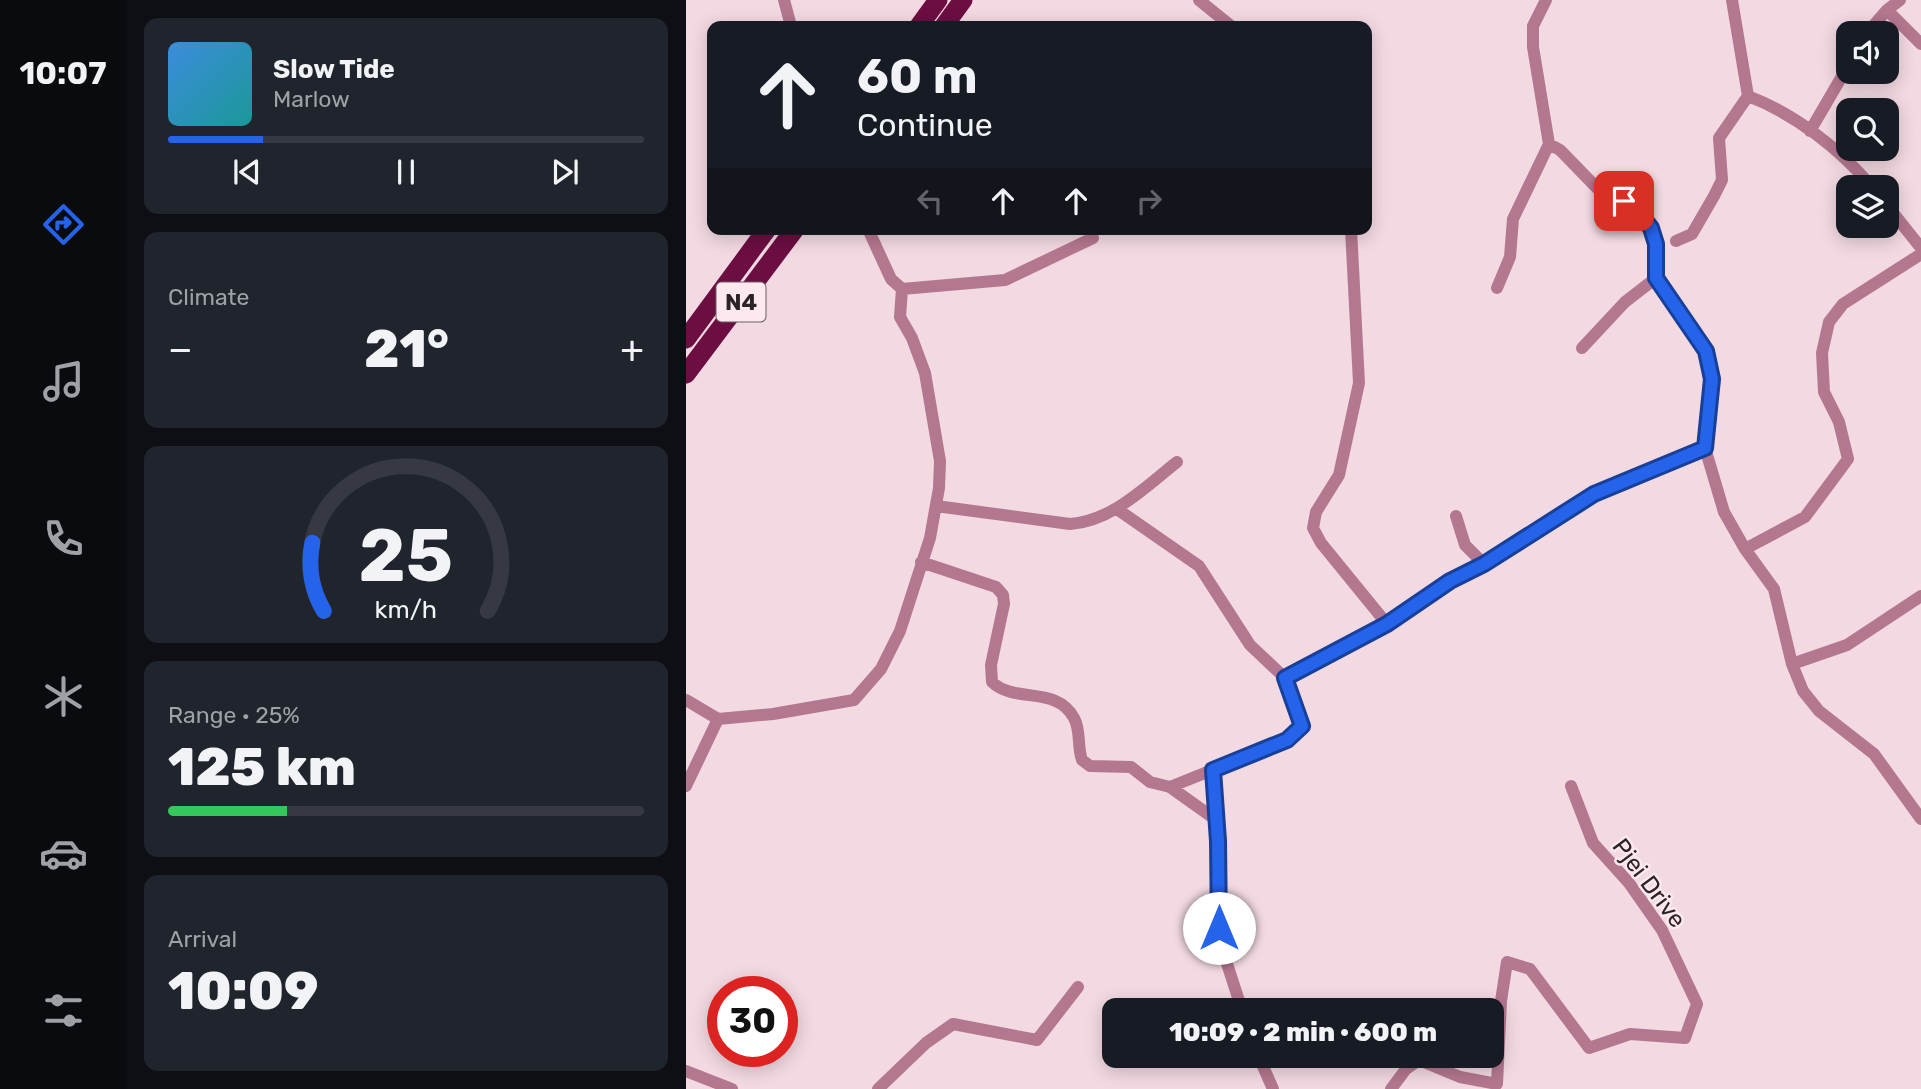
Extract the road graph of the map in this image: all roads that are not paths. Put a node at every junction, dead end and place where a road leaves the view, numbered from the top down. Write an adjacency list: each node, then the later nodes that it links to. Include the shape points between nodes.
1 (784, 0): 9 (street)
2 (938, 0): 10 (highway)
3 (963, 0): 11 (highway)
4 (1199, 0): 12 (street)
5 (1546, 0): 18 (street, via 1534,26 1534,47)
6 (1732, 0): 16 (street)
7 (1900, 0): 8 (street)
8 (1886, 10): 13 (street); 14 (street)
9 (790, 21)
10 (923, 21)
11 (948, 21)
12 (1224, 21)
13 (1877, 21)
14 (1921, 44)
15 (1837, 84): 17 (street)
16 (1748, 96): 17 (street); 26 (street, via 1719,138 1722,180 1714,197 1692,234)
17 (1810, 131): 19 (street)
18 (1549, 144): 29 (street, via 1597,188 1638,211 1656,244); 30 (street, via 1513,219 1510,257)
19 (1860, 175)
20 (1899, 220): 27 (street)
21 (763, 235): 32 (highway, N4)
22 (790, 235): 34 (highway, N4)
23 (871, 235): 31 (street, via 891,279)
24 (1352, 235): 44 (street, via 1359,383 1339,475 1316,512 1313,528)
25 (1093, 238): 31 (street, via 1005,280)
26 (1676, 241)
27 (1921, 248)
28 (1921, 254): 40 (street, via 1843,304 1829,322 1822,353 1824,392 1839,422 1848,459 1805,517)
29 (1656, 278): 33 (street, via 1625,302); 35 (street, via 1706,351 1712,379)
30 (1497, 288)
31 (902, 289): 37 (street, via 900,317 925,373 933,416 940,461)
32 (686, 339)
33 (1582, 348)
34 (686, 374)
35 (1705, 448): 40 (street, via 1724,512); 42 (street, via 1594,494)
36 (1177, 463): 38 (street)
37 (936, 506): 38 (street, via 1070,524 1088,523); 41 (street)
38 (1117, 509): 46 (street, via 1199,566 1250,645)
39 (1456, 516): 42 (street, via 1465,545)
40 (1745, 550): 45 (street, via 1774,589)
41 (921, 562): 48 (street, via 900,631 881,669 854,700); 52 (street, via 996,587 1003,595 991,665 992,682 1001,691 1034,694 1068,709 1076,720 1082,760 1090,766 1131,767 1150,782)
42 (1484, 564): 44 (street)
43 (1921, 596): 45 (street, via 1847,645)
44 (1387, 624): 46 (street)
45 (1792, 664): 54 (street, via 1803,691 1819,711 1874,754)
46 (1285, 678): 49 (street, via 1302,726 1287,740)
47 (686, 700): 48 (street)
48 (718, 719): 50 (street)
49 (1213, 770): 52 (street); 53 (street)
50 (686, 786)
51 (1571, 786): 62 (street, Pjei Drive, via 1593,844 1629,883 1662,930 1697,1004 1685,1038 1630,1034 1589,1048 1530,969 1507,962 1497,1084 1460,1077 1419,1060)
52 (1171, 788): 53 (street)
53 (1215, 819): 56 (street, via 1220,942)
54 (1921, 819)
55 (1079, 987): 60 (street, via 1037,1040 953,1024)
56 (1238, 998)
57 (1264, 1068): 61 (street)
58 (686, 1071): 59 (street)
59 (732, 1089)
60 (878, 1089)
61 (1273, 1089)
62 (1391, 1089)

